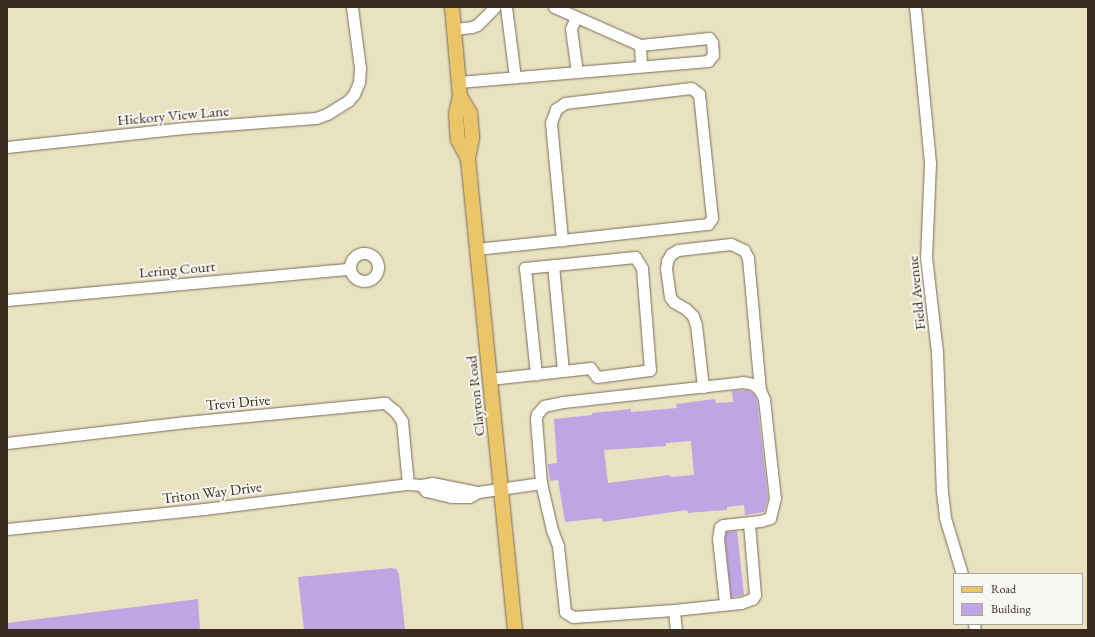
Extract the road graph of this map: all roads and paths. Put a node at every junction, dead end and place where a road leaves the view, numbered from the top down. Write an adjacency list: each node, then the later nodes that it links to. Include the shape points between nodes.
1 (352, 7): 14 (street, Hickory View Lane, via 360,68 359,82 348,101 327,114 316,118)
2 (452, 7): 8 (main road, Clayton Road)
3 (495, 7): 8 (street, via 477,25)
4 (506, 7): 12 (street)
5 (554, 7): 7 (street)
6 (915, 7): 31 (street, Field Avenue, via 930,163 926,257 937,352 942,492 945,518)
7 (576, 17): 9 (street); 11 (street, via 571,29)
8 (454, 29): 13 (main road, Clayton Road)
9 (640, 45): 10 (street); 10 (street, via 710,38 713,55 708,61)
10 (641, 66): 11 (street)
11 (577, 72): 12 (street)
12 (515, 77): 13 (street)
13 (459, 82): 16 (main road, Clayton Road, via 460,96 470,113 472,138 468,159)
14 (7, 146)
15 (562, 240): 15 (street, via 708,224 712,218 699,94 691,88 565,103 556,110 550,123); 16 (street)
16 (476, 249): 22 (main road, Clayton Road)
17 (553, 265): 20 (street); 20 (street, via 635,257 642,268 650,370 597,377 590,368); 21 (street, via 525,268)
18 (350, 269): 19 (street, Lering Court)
19 (7, 300)
20 (563, 371): 21 (street)
21 (536, 374): 22 (street)
22 (490, 379): 28 (main road, Clayton Road)
23 (703, 387): 24 (street, via 743,382 753,384); 24 (street, via 696,325 693,316 670,297 667,261 671,254 678,250 730,244 744,250 748,258); 26 (street, via 544,406 536,419)
24 (760, 390): 29 (street, via 764,399 775,498 770,518)
25 (7, 443): 27 (street, Trevi Drive, via 186,422 385,403 402,421)
26 (542, 483): 28 (street, Triton Way Drive); 33 (street, via 558,546 565,612 572,617)
27 (408, 484): 28 (street, Triton Way Drive, via 421,485 426,491 452,497 469,497 478,492); 30 (street, Triton Way Drive, via 204,509)
28 (502, 490): 34 (main road, Clayton Road)
29 (749, 523): 32 (street, via 755,595 748,601); 32 (street, via 720,527 718,538)
30 (7, 529)
31 (962, 573)
32 (724, 604): 33 (street)
33 (674, 610): 35 (street)
34 (515, 630)
35 (676, 630)

